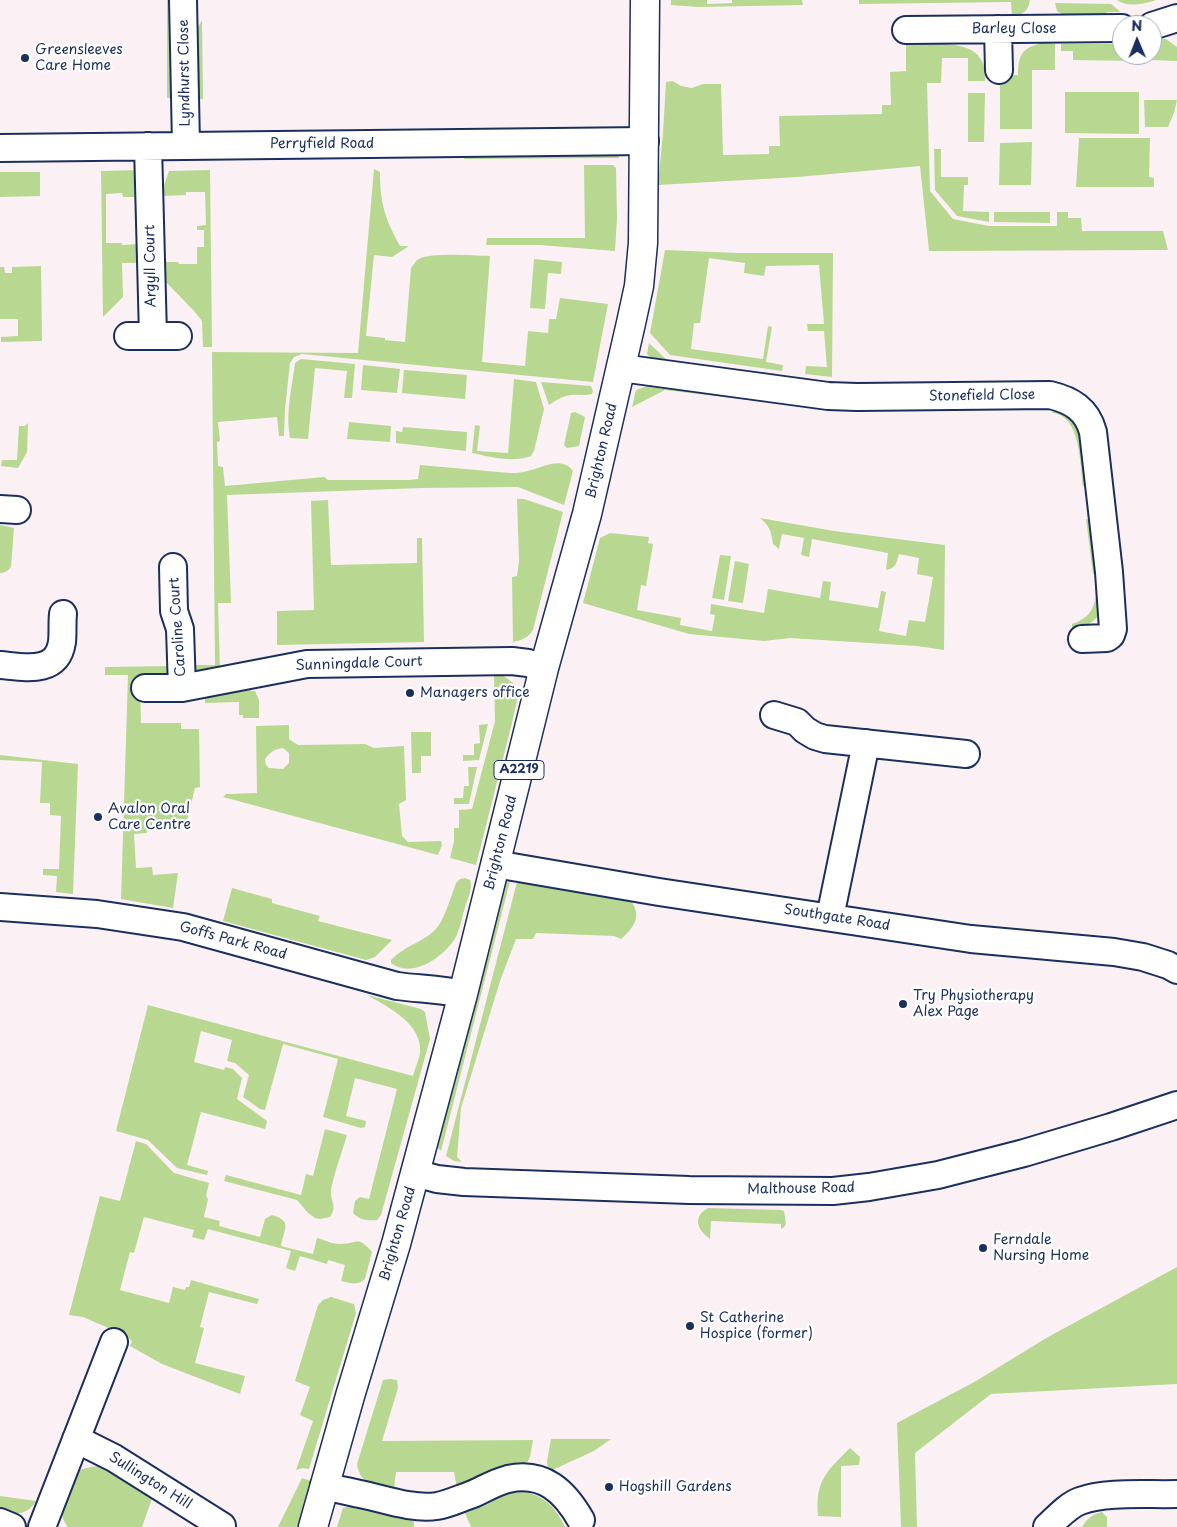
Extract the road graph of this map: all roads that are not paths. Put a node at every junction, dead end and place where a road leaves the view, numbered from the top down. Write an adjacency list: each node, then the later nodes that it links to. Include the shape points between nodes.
1 (183, 0): 10 (street, Lyndhurst Close)
2 (645, 0): 9 (main road, Brighton Road / A2219)
3 (1177, 18): 4 (street)
4 (1162, 23)
5 (1112, 28): 6 (street, Barley Close)
6 (998, 29): 7 (street, Barley Close); 8 (street)
7 (906, 30)
8 (999, 70)
9 (645, 141): 10 (street, Perryfield Road); 14 (main road, Brighton Road / A2219, via 639,286)
10 (186, 145): 11 (street, Perryfield Road)
11 (148, 146): 12 (street, Perryfield Road); 13 (street, Argyll Court)
12 (0, 148)
13 (153, 336)
14 (621, 368): 17 (street, Stonefield Close, via 828,396 1050,396 1078,407 1086,415 1093,432 1113,624 1107,638); 19 (main road, Brighton Road / A2219, via 587,514)
15 (173, 567): 21 (street, Caroline Court)
16 (63, 614): 18 (street, via 62,642 54,660 36,667)
17 (1082, 639)
18 (0, 665)
19 (544, 668): 21 (street, Sunningdale Court, via 512,661 307,664); 25 (main road, Brighton Road / A2219)
20 (145, 688): 21 (street, Sunningdale Court)
21 (182, 688)
22 (774, 715): 23 (street, via 797,722 815,736)
23 (866, 743): 24 (street); 27 (street)
24 (966, 754)
25 (496, 864): 27 (street, Southgate Road); 29 (main road, Brighton Road / A2219)
26 (0, 907): 29 (street, Goffs Park Road, via 90,913 183,927 397,986)
27 (830, 917): 28 (street, Southgate Road, via 971,939 1114,952 1143,957)
28 (1177, 970)
29 (463, 994): 31 (main road, Brighton Road / A2219)
30 (1177, 1105): 31 (street, Malthouse Road, via 995,1160 938,1174 842,1190 689,1190 464,1182)
31 (415, 1173): 34 (main road, Brighton Road / A2219)
32 (114, 1342): 33 (street)
33 (76, 1439): 38 (street, Sullington Hill, via 114,1458); 40 (street)
34 (324, 1486): 36 (street, via 399,1503 437,1506 507,1479 539,1480 565,1496); 41 (main road, Brighton Road / A2219)
35 (1177, 1494): 42 (street, via 1095,1497 1067,1509)
36 (581, 1520)
37 (0, 1522): 39 (street)
38 (222, 1526)
39 (12, 1527)
40 (42, 1527)
41 (313, 1527)
42 (1046, 1527)

